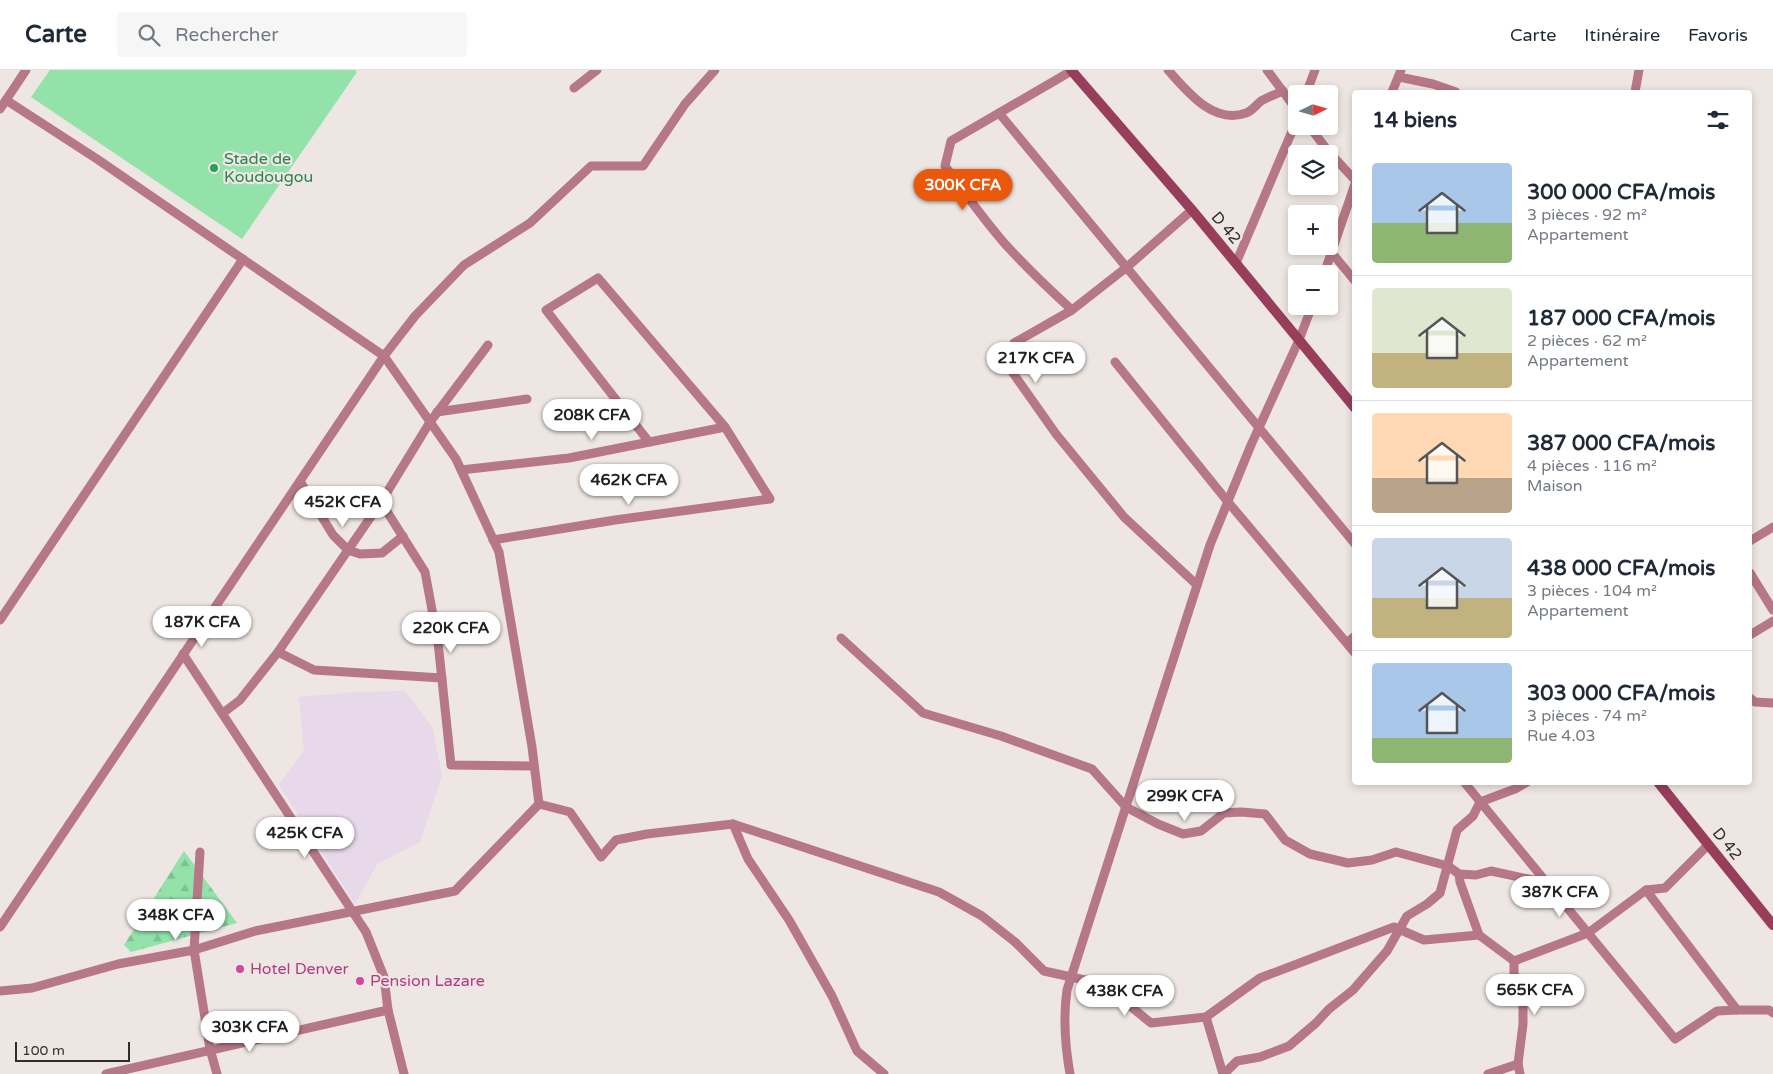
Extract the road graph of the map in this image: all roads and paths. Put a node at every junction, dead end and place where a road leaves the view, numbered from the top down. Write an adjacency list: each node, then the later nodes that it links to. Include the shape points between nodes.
1 (26, 70): 17 (street)
2 (598, 70): 11 (street)
3 (715, 70): 35 (street, via 685,104 643,166 591,166 530,222 464,265 415,316)
4 (1072, 70): 19 (street); 24 (street, D 42 / D 42)
5 (1168, 70): 15 (street, via 1191,96 1213,111 1233,116 1248,113)
6 (1267, 70): 15 (street)
7 (1315, 70): 10 (street)
8 (1639, 70): 14 (street)
9 (1400, 74): 12 (street); 13 (street)
10 (1309, 85)
11 (574, 88)
12 (1393, 90)
13 (1450, 90)
14 (1635, 90)
15 (1282, 91): 16 (street)
16 (1288, 99)
17 (6, 100): 18 (street); 27 (street)
18 (0, 109)
19 (1000, 113): 29 (street); 31 (street, via 950,141 946,166 1006,245)
20 (1290, 135): 28 (street)
21 (1316, 135): 22 (street)
22 (1352, 177)
23 (1352, 193): 25 (street)
24 (1192, 210): 28 (street, D 42 / D 42); 29 (street)
25 (1338, 235)
26 (1334, 255): 30 (street)
27 (243, 259): 35 (street); 57 (street)
28 (1236, 263): 33 (street, D 42 / D 42)
29 (1126, 267): 31 (street); 42 (street)
30 (1352, 276)
31 (1072, 310): 55 (street, via 1014,344 1010,358 1013,373 1056,434 1124,517)
32 (1309, 315): 33 (street)
33 (1300, 340): 38 (street, D 42 / D 42); 42 (street)
34 (488, 345): 39 (street)
35 (384, 356): 40 (street); 45 (street)
36 (1115, 362): 47 (street)
37 (527, 399): 39 (street)
38 (1352, 404)
39 (437, 412): 40 (street)
40 (430, 422): 44 (street); 46 (street)
41 (725, 427): 43 (street); 43 (street, via 598,278 546,310); 50 (street, via 770,499)
42 (1258, 427): 47 (street); 51 (street)
43 (649, 442): 44 (street, via 569,458)
44 (461, 470): 50 (street)
45 (300, 481): 53 (street, via 333,535); 65 (street)
46 (381, 502): 49 (street); 53 (street)
47 (1228, 502): 55 (street); 62 (street)
48 (1773, 527): 52 (street)
49 (403, 536): 53 (street, via 382,553 360,554); 66 (street, via 425,572)
50 (493, 540): 70 (street, via 499,552)
51 (1352, 540)
52 (1752, 540)
53 (348, 550): 64 (street)
54 (1752, 576): 56 (street)
55 (1197, 585): 76 (street)
56 (1773, 610)
57 (0, 620)
58 (1773, 620): 59 (street)
59 (1752, 634)
60 (841, 638): 76 (street, via 923,713 1001,736 1092,769)
61 (1352, 639): 62 (street)
62 (1347, 643): 63 (street)
63 (1352, 649)
64 (278, 652): 66 (street, via 314,670); 69 (street, via 240,700)
65 (183, 654): 69 (street); 86 (street)
66 (442, 678): 70 (street, via 452,765)
67 (1752, 700): 68 (street)
68 (1773, 703)
69 (223, 713): 84 (street)
70 (534, 766): 75 (street)
71 (1466, 785): 74 (street)
72 (1522, 785): 74 (street)
73 (1660, 785): 78 (street, D 42 / D 42)
74 (1480, 802): 80 (street, via 1474,816 1457,830); 82 (street)
75 (540, 804): 77 (street, via 570,812 601,857 616,840); 84 (street, via 455,891)
76 (1126, 807): 80 (street, via 1183,834 1202,831 1224,813 1266,814 1285,840 1310,854 1348,863 1396,852); 92 (street)
77 (733, 824): 92 (street, via 939,892 982,916 1044,970); 103 (street, via 748,859 789,920 832,996 857,1051)
78 (1708, 846): 83 (street, via 1665,888); 85 (street, D 42 / D 42)
79 (200, 852): 90 (street)
80 (1448, 866): 81 (street); 87 (street, via 1440,893 1407,916)
81 (1459, 874): 82 (street, via 1476,875 1491,871); 89 (street)
82 (1547, 883): 88 (street)
83 (1646, 890): 88 (street); 95 (street)
84 (354, 911): 90 (street, via 255,931); 94 (street, via 384,977)
85 (1773, 925)
86 (0, 927)
87 (1400, 930): 89 (street, via 1424,940); 97 (street, via 1394,927 1260,978); 105 (street, via 1387,951 1353,990 1290,1046 1237,1062)
88 (1588, 932): 91 (street); 95 (street, via 1675,1039 1717,1012)
89 (1478, 935): 91 (street)
90 (194, 950): 93 (street, via 118,964 32,988); 98 (street)
91 (1514, 961): 99 (street, via 1514,974 1523,997)
92 (1071, 977): 97 (street, via 1103,984 1151,1023); 104 (street, via 1064,1008)
93 (0, 991)
94 (388, 1010): 98 (street); 102 (street)
95 (1737, 1010): 96 (street, via 1769,1010)
96 (1773, 1013)
97 (1206, 1016): 105 (street)
98 (210, 1049): 100 (street); 101 (street)
99 (1518, 1064): 106 (street); 107 (street)
100 (106, 1074)
101 (217, 1074)
102 (404, 1074)
103 (884, 1074)
104 (1070, 1074)
105 (1224, 1074)
106 (1488, 1074)
107 (1520, 1074)

